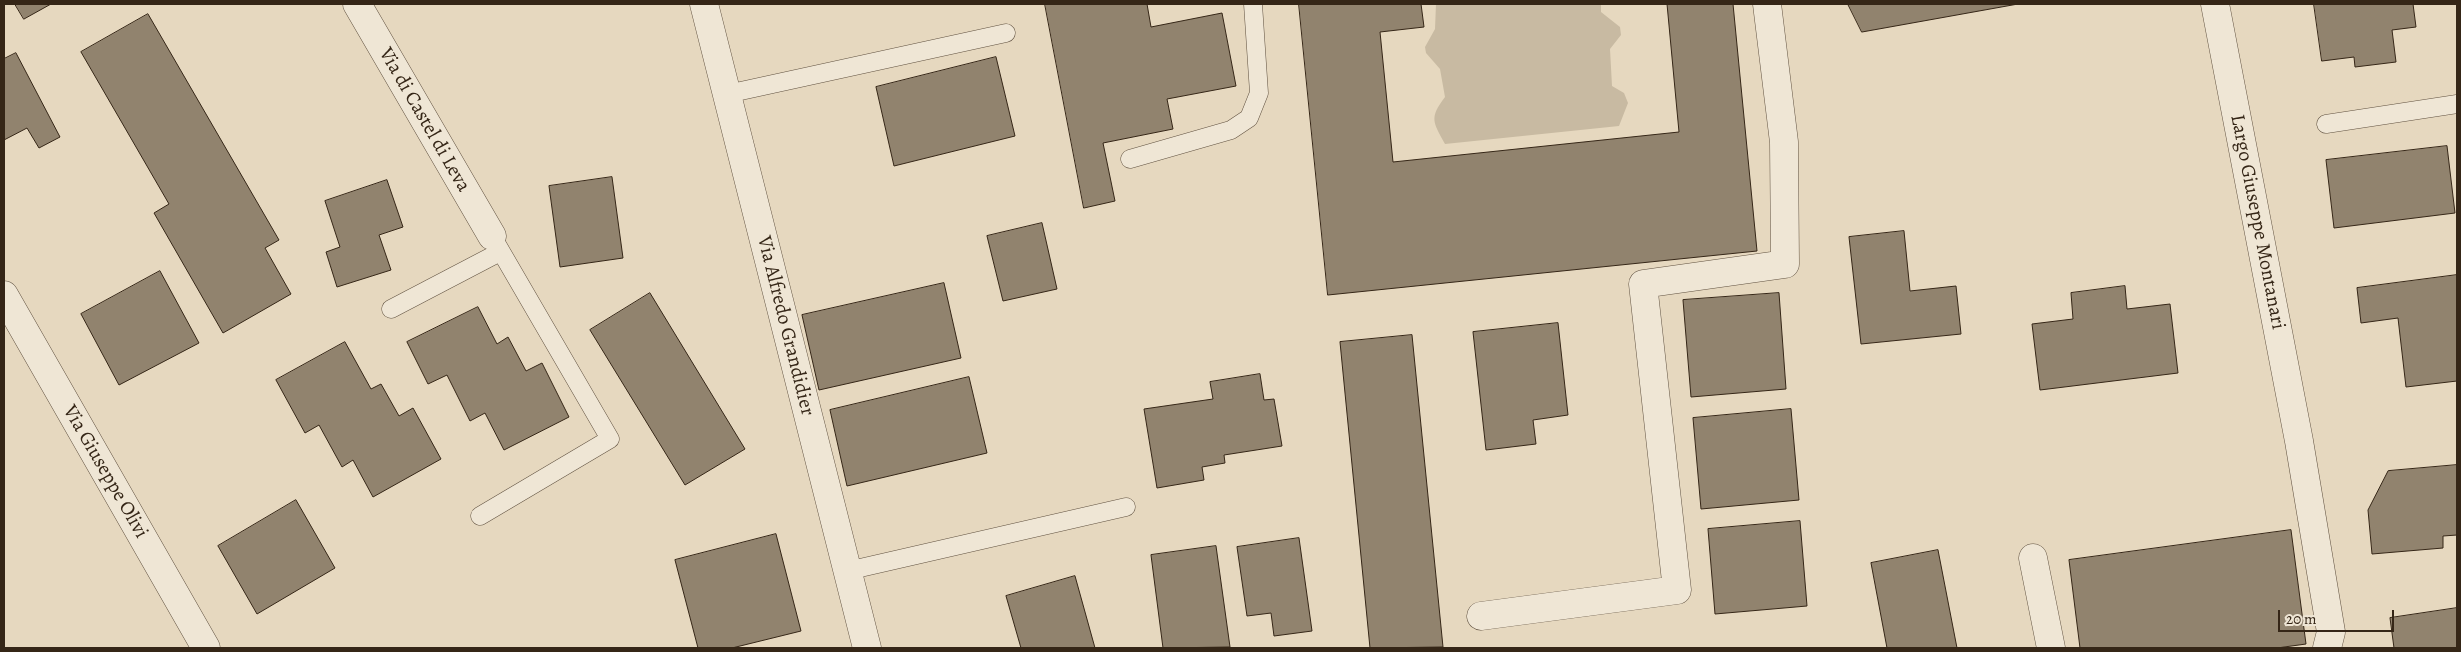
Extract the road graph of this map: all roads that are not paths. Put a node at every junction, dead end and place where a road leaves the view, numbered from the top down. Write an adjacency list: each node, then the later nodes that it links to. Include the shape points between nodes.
1 (357, 4): 11 (street, Via di Castel di Leva)
2 (704, 4): 7 (street, Via Alfredo Grandidier)
3 (1253, 4): 10 (lane, via 1259,93 1249,118 1231,130)
4 (1767, 4): 18 (street, via 1784,142 1784,264 1643,284 1678,590)
5 (2215, 4): 22 (street, Largo Giuseppe Montanari, via 2299,441 2331,632)
6 (1006, 33): 7 (lane)
7 (727, 94): 17 (street, Via Alfredo Grandidier)
8 (2457, 104): 9 (lane)
9 (2326, 124)
10 (1130, 159)
11 (496, 244): 13 (lane); 15 (lane, via 610,439)
12 (4, 295): 19 (street, Via Giuseppe Olivi)
13 (391, 309)
14 (1126, 507): 17 (lane)
15 (480, 516)
16 (2033, 558): 21 (street)
17 (847, 571): 20 (street, Via Alfredo Grandidier)
18 (1481, 616)
19 (206, 648)
20 (867, 648)
21 (2051, 648)
22 (2327, 648)

